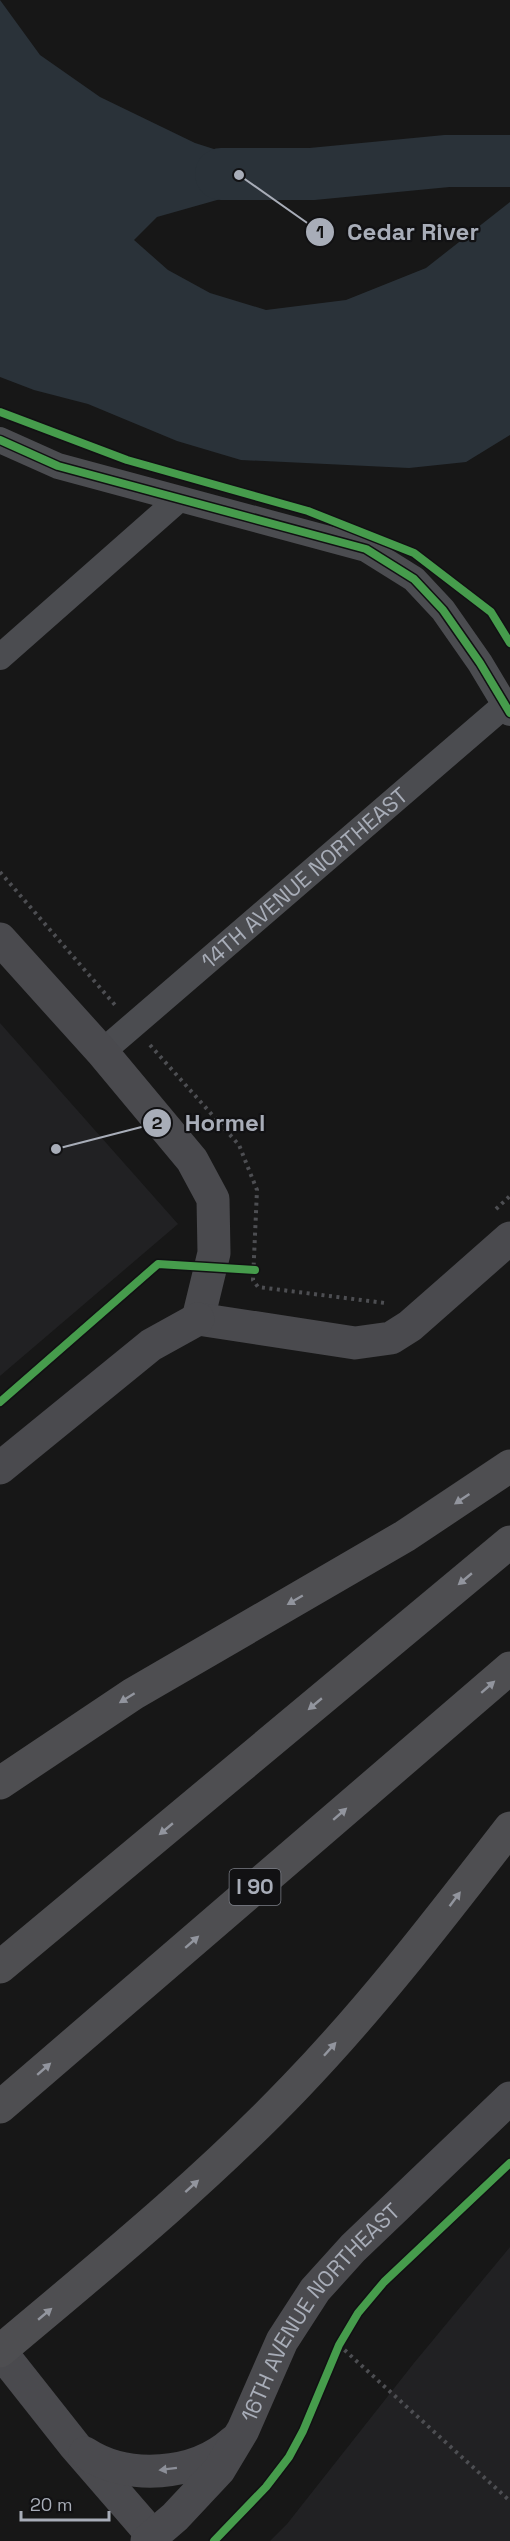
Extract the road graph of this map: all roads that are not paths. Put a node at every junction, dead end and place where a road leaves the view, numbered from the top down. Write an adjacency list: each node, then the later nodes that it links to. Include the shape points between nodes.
1 (0, 440): 2 (street, via 58,466)
2 (178, 500): 3 (street); 4 (street, via 366,549 414,579 443,610)
3 (0, 657)
4 (508, 709): 6 (street, 14TH AVENUE NORTHEAST)
5 (0, 939): 6 (street)
6 (102, 1052): 8 (street, via 192,1160 213,1199 214,1253)
7 (510, 1238): 8 (street, via 410,1326 376,1342)
8 (198, 1319): 10 (street, via 142,1352)
9 (510, 1466): 13 (highway, one-way to 13, via 405,1536 133,1694)
10 (0, 1468)
11 (510, 1542): 15 (highway, one-way to 15)
12 (510, 1668): 17 (highway, I 90, one-way to 12)
13 (0, 1783)
14 (510, 1828): 18 (highway, one-way to 14, via 153,2222 296,2086 414,1953)
15 (0, 1967)
16 (510, 2098): 19 (street, 16TH AVENUE NORTHEAST, via 353,2248 315,2290 282,2341)
17 (0, 2107)
18 (0, 2351): 20 (street)
19 (239, 2436): 20 (street, one-way to 20, via 224,2450 204,2460 156,2470 114,2467); 21 (street, 16TH AVENUE NORTHEAST, via 219,2470)
20 (75, 2446): 21 (street)
21 (150, 2539)

